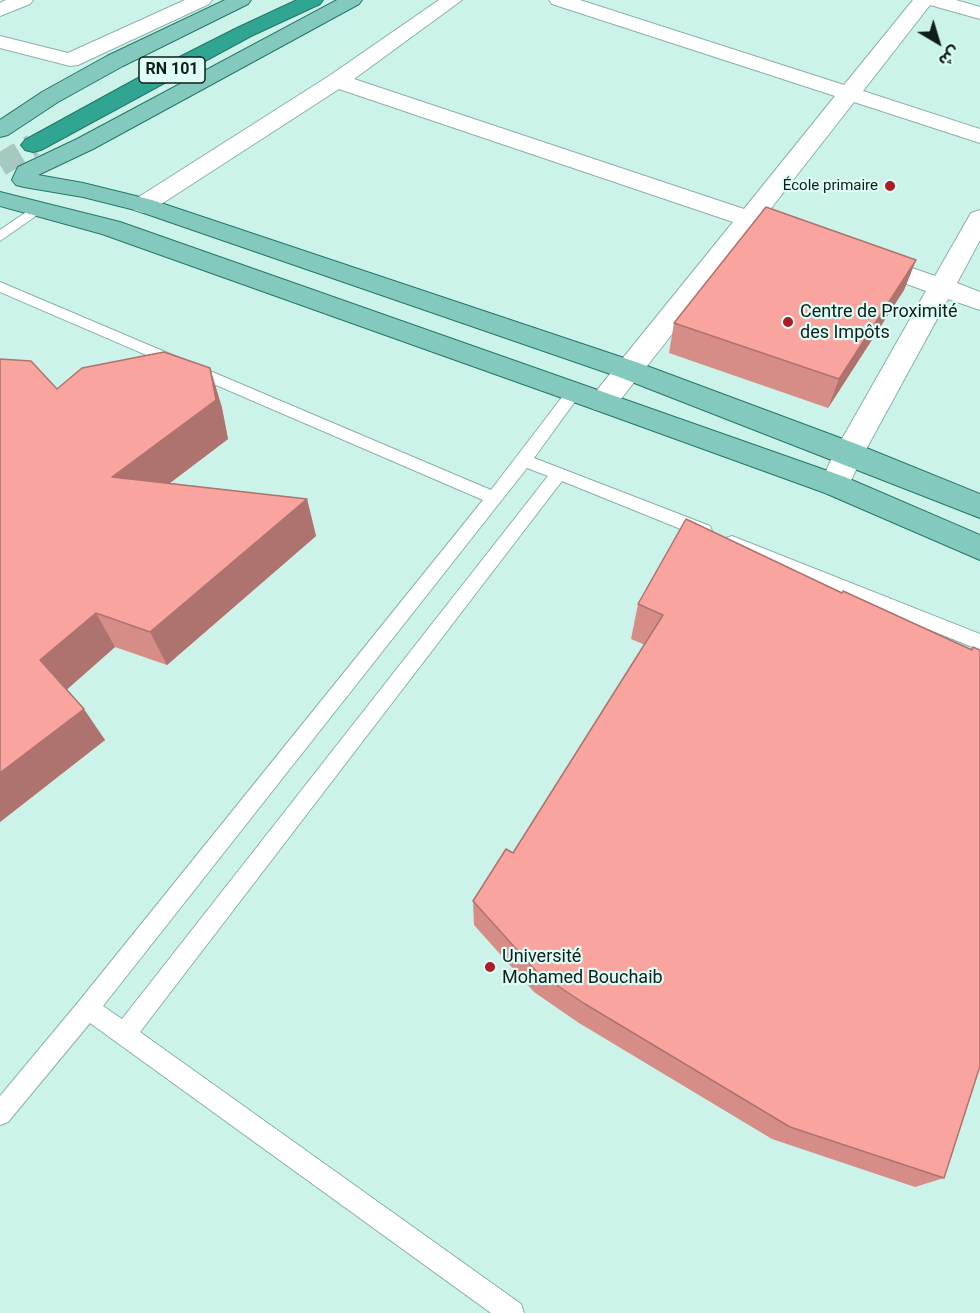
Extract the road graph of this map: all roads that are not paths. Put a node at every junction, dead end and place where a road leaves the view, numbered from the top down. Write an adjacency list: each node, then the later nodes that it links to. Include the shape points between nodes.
1 (23, 0): 11 (street)
2 (202, 0): 13 (street, via 70,60)
3 (241, 0): 17 (main road, via 50,97)
4 (276, 0): 17 (highway, RN 101, via 161,54)
5 (313, 0): 17 (highway, RN 101, via 169,71)
6 (352, 0): 18 (main road)
7 (452, 0): 14 (street)
8 (559, 0): 15 (street)
9 (924, 0): 15 (street)
10 (934, 0): 12 (street)
11 (0, 10)
12 (980, 13)
13 (0, 42)
14 (337, 81): 20 (street); 22 (street)
15 (849, 94): 16 (street); 22 (street)
16 (980, 136)
17 (13, 140): 18 (main road, via 25,164)
18 (25, 176): 19 (main road); 20 (main road)
19 (1, 200): 21 (main road)
20 (143, 205): 30 (main road)
21 (38, 208): 24 (lane); 31 (main road, via 111,228)
22 (750, 217): 25 (street); 30 (street)
23 (980, 218): 27 (street)
24 (0, 237)
25 (817, 242)
26 (851, 254): 27 (street)
27 (940, 286): 29 (street); 33 (street)
28 (0, 287): 37 (lane)
29 (980, 301)
30 (629, 370): 32 (street); 33 (main road)
31 (574, 392): 32 (main road); 34 (lane)
32 (603, 402): 36 (main road)
33 (849, 453): 36 (street); 38 (main road)
34 (524, 460): 35 (lane); 37 (lane)
35 (559, 473): 40 (lane); 42 (lane)
36 (835, 485): 39 (main road)
37 (494, 498): 41 (lane)
38 (980, 506)
39 (980, 548)
40 (980, 642)
41 (88, 1008): 42 (lane); 43 (lane)
42 (124, 1034): 44 (lane)
43 (0, 1114)
44 (512, 1313)

